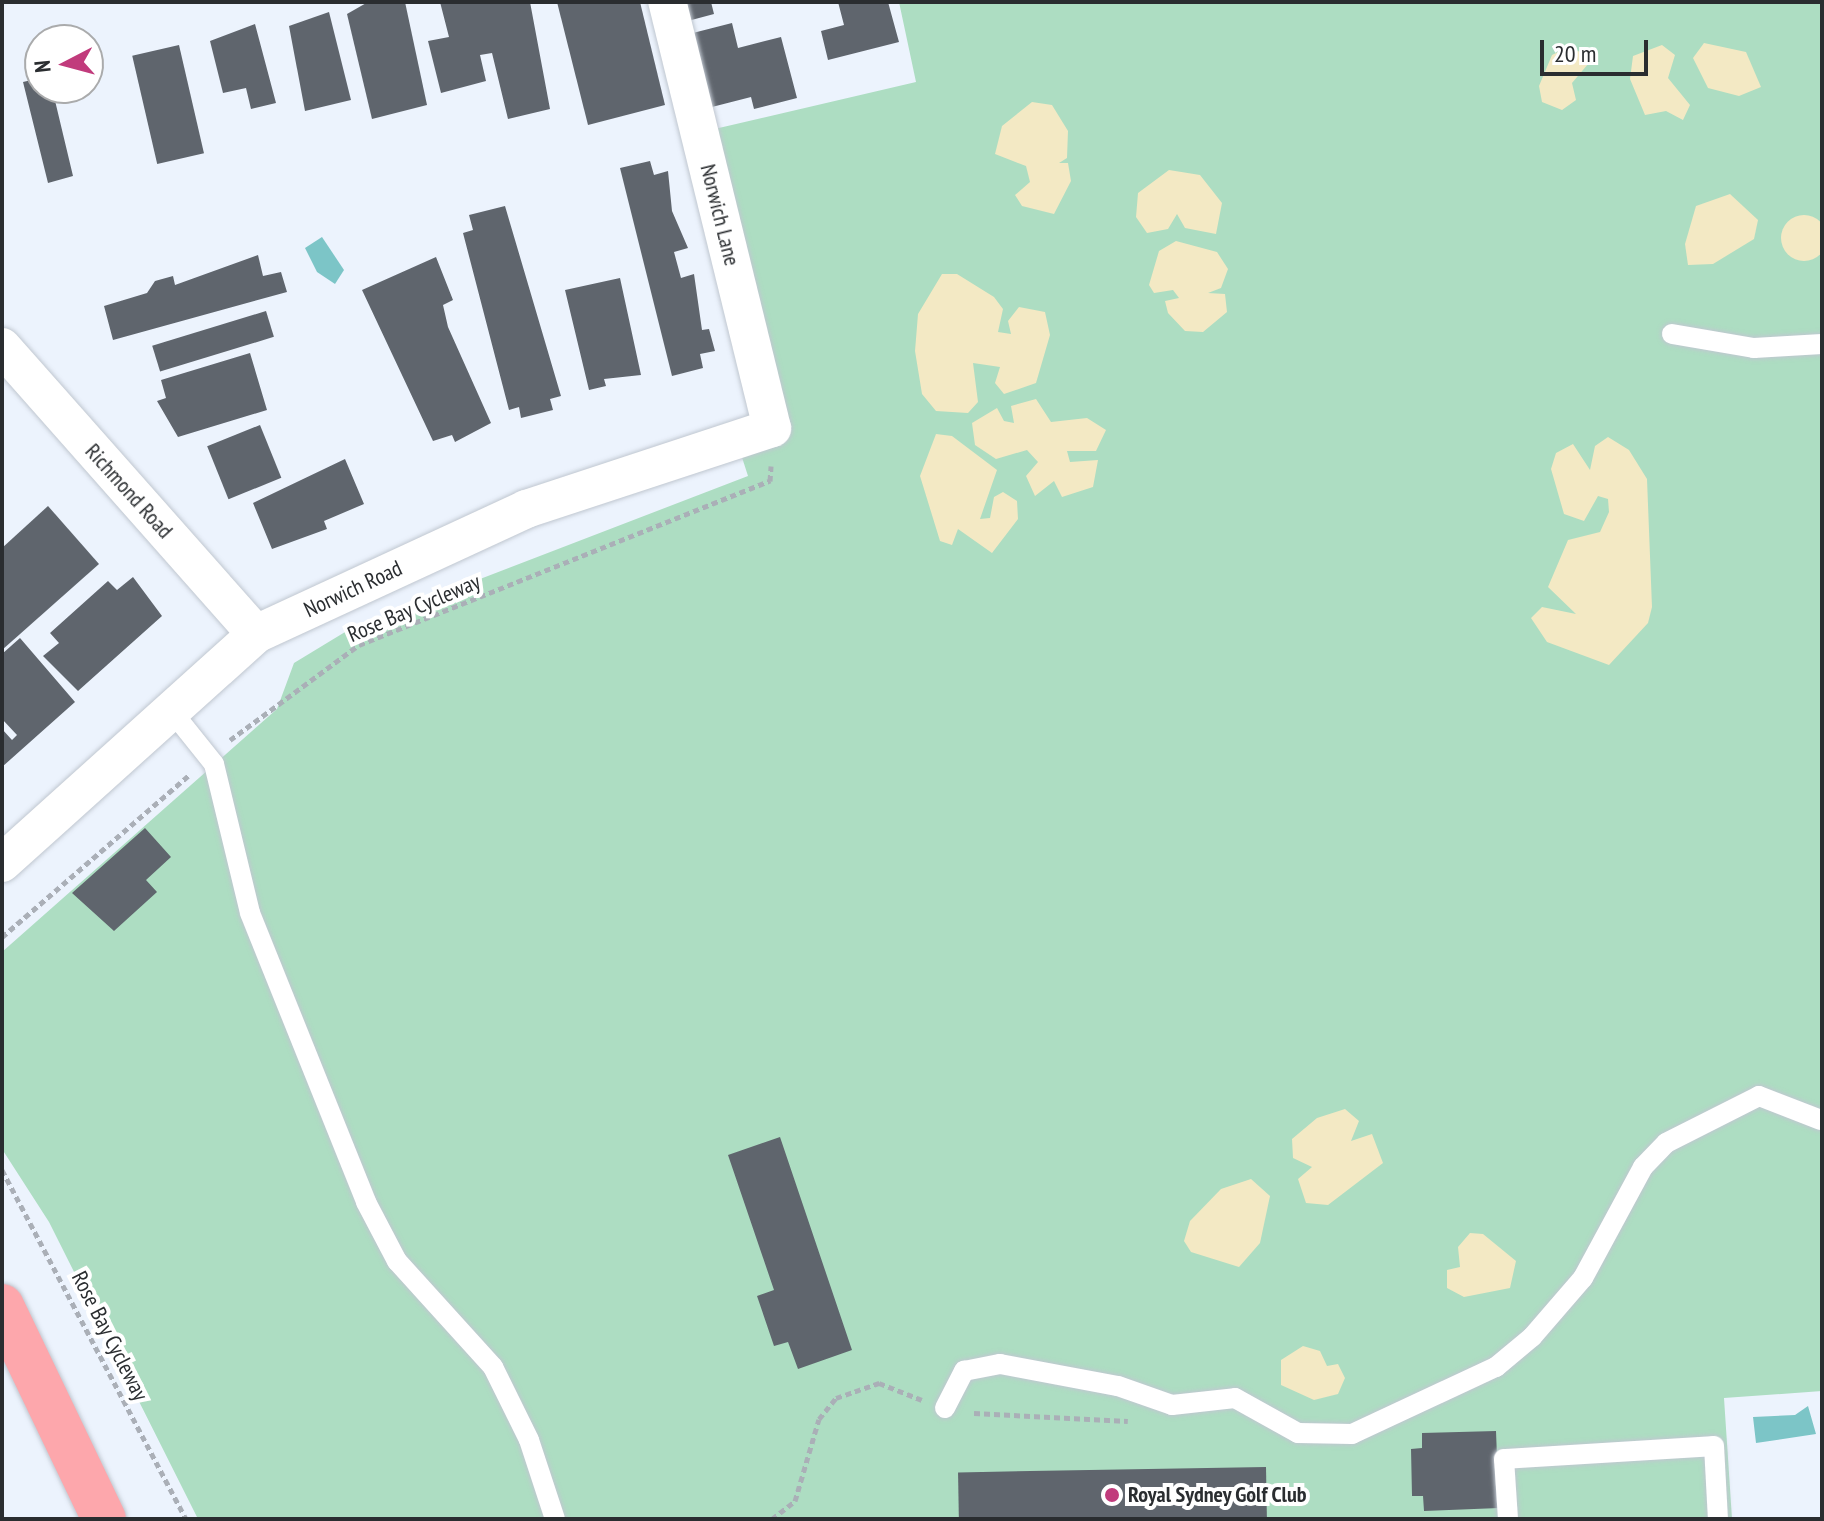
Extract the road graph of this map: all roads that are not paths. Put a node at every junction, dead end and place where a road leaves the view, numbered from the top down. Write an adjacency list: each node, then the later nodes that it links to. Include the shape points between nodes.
1 (667, 2): 5 (street, Norwich Lane)
2 (1672, 334): 3 (lane, via 1754,348)
3 (1822, 344)
4 (2, 347): 6 (street, Richmond Road)
5 (772, 428): 6 (street, Norwich Road, via 526,509)
6 (256, 634): 7 (street, Norwich Road)
7 (174, 714): 8 (street, Norwich Road); 13 (lane, via 209,757 250,913 366,1202 397,1261 493,1367 529,1440)
8 (2, 863)
9 (1821, 1120): 11 (lane, via 1759,1096 1666,1143 1643,1167 1583,1278 1532,1337 1496,1367 1352,1434 1298,1433 1235,1398 1172,1405 1118,1386 1000,1364 964,1371)
10 (2, 1306): 12 (main road)
11 (945, 1408)
12 (104, 1519)
13 (555, 1519)
14 (1508, 1519): 15 (lane, via 1504,1459 1714,1446)
15 (1718, 1519)

